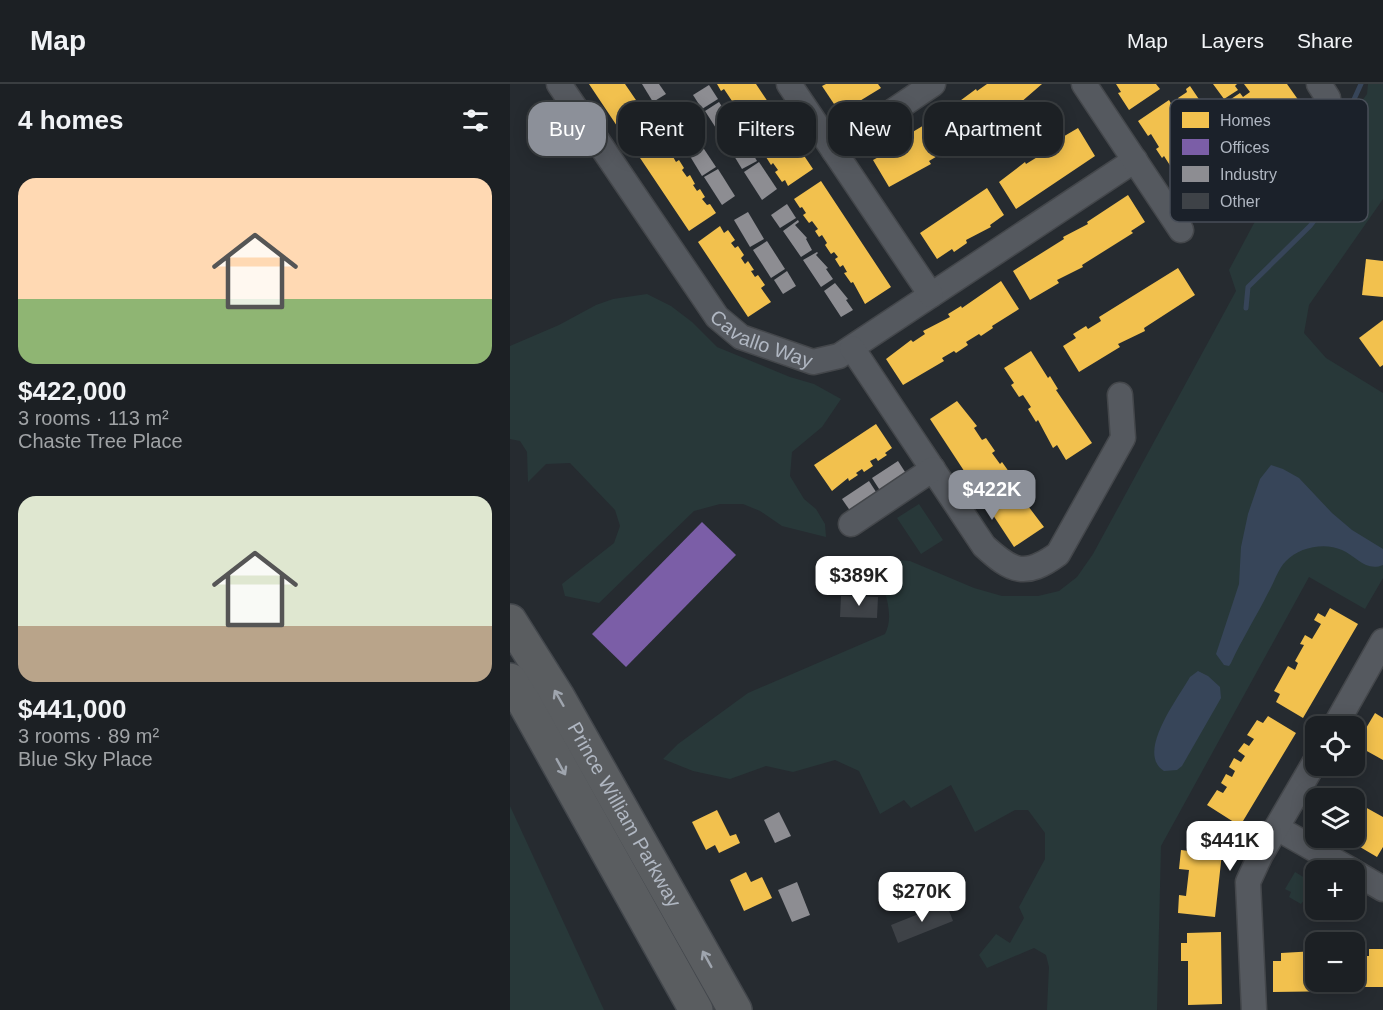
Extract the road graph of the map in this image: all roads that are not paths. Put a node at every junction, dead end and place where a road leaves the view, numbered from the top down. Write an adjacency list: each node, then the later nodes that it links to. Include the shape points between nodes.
1 (559, 84): 13 (street, Cavallo Way, via 717,317 741,337 813,362 839,356)
2 (789, 84): 6 (street)
3 (933, 84): 5 (street)
4 (1084, 84): 8 (street)
5 (906, 102)
6 (828, 141)
7 (838, 156): 12 (street)
8 (1135, 160): 9 (street); 12 (street, Cavallo Way)
9 (1170, 213)
10 (1176, 222): 11 (street)
11 (1181, 230)
12 (931, 295): 13 (street, Cavallo Way)
13 (852, 348): 15 (street)
14 (1120, 395): 15 (street, via 1123,438 1058,554 1044,564 1015,569 1001,562 984,546)
15 (933, 470): 16 (street)
16 (851, 524)
17 (510, 621): 28 (highway, Prince William Parkway, one-way to 17, via 558,696)
18 (1383, 641): 19 (street)
19 (1375, 676): 21 (street)
20 (510, 680): 27 (highway, Prince William Parkway, one-way to 27)
21 (1343, 716)
22 (1307, 776): 23 (street)
23 (1277, 828): 24 (street); 29 (street, via 1248,882)
24 (1333, 860)
25 (1365, 878): 26 (street)
26 (1383, 889)
27 (696, 1010)
28 (735, 1010)
29 (1254, 1010)

